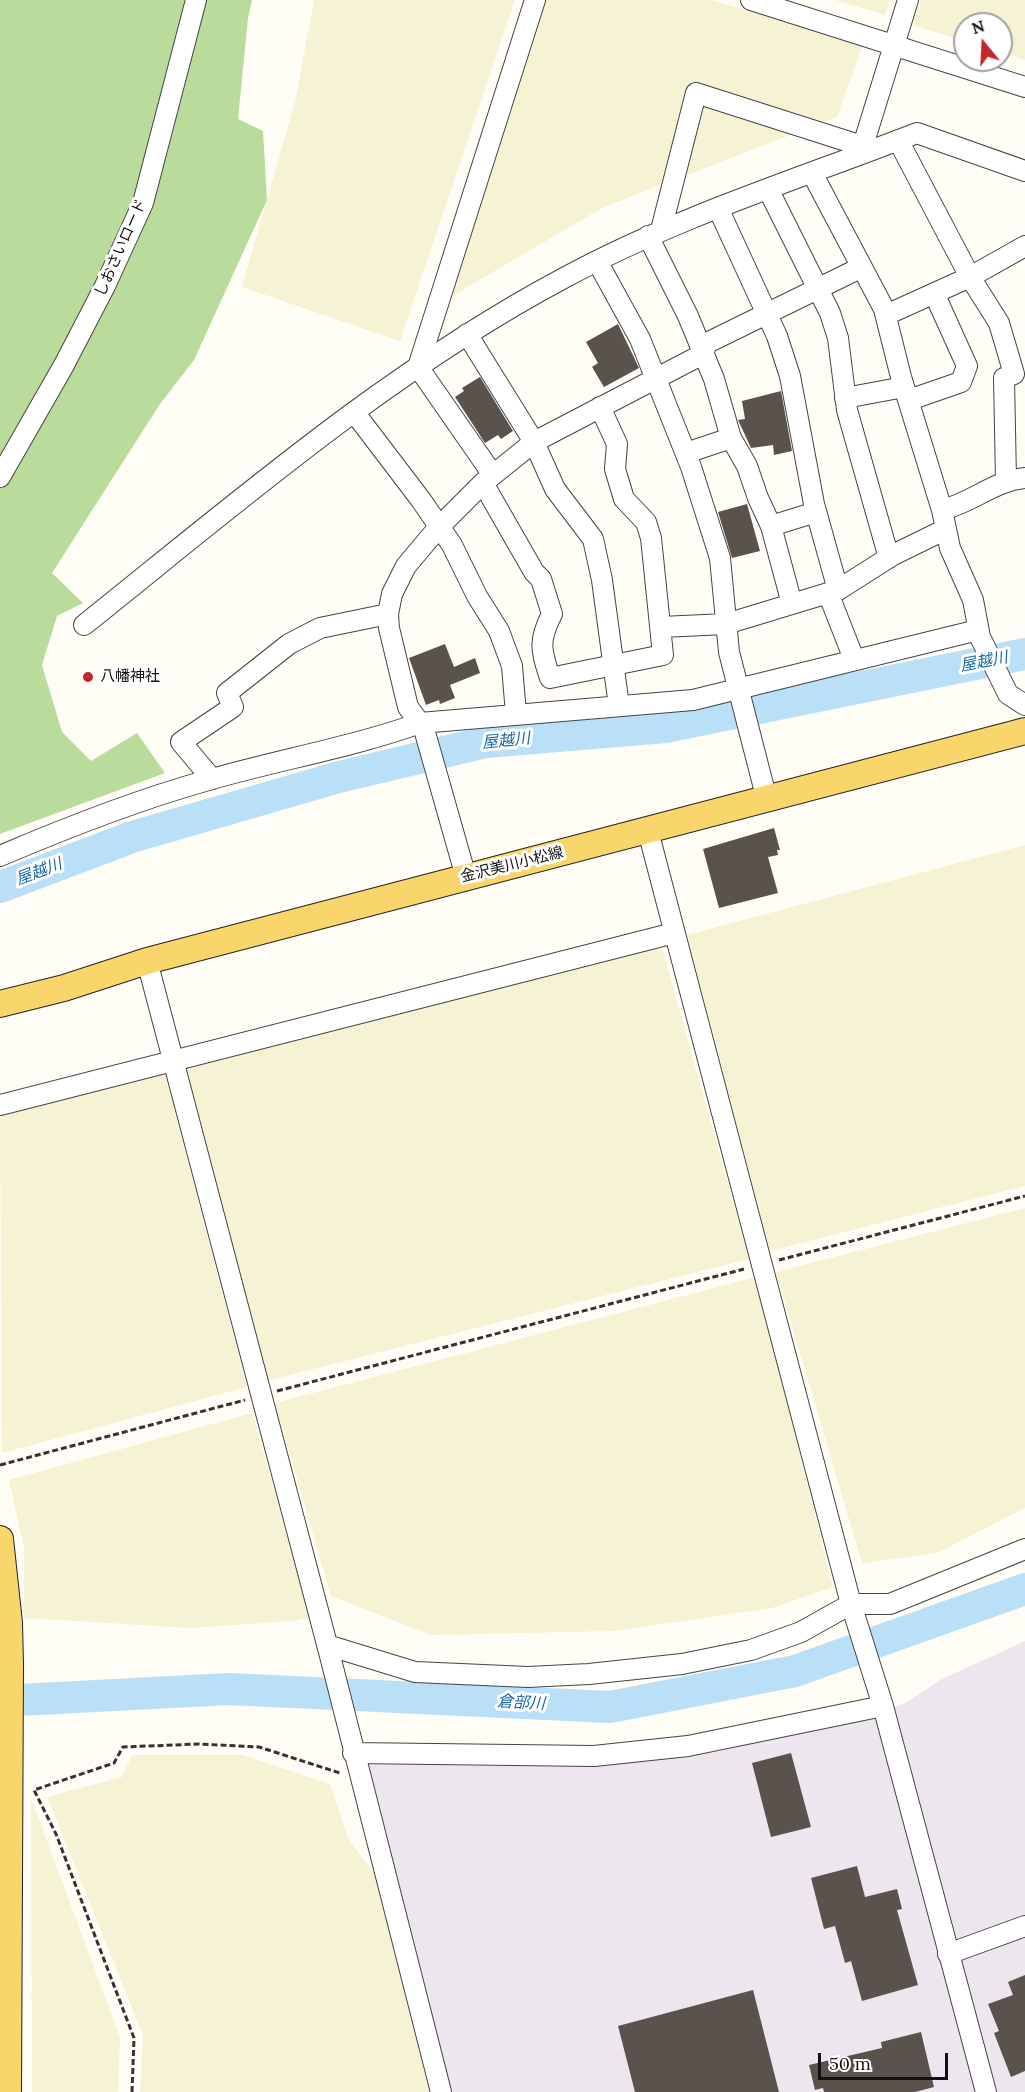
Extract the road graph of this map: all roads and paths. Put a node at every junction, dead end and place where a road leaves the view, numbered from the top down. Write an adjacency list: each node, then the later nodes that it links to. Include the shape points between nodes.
1 (196, 0): 33 (street, しおさいロード, via 143,203 69,355)
2 (535, 0): 24 (street)
3 (751, 0): 5 (street)
4 (908, 0): 5 (street)
5 (894, 45): 6 (street); 8 (street)
6 (1025, 87)
7 (898, 140): 8 (street); 9 (street, via 917,133); 17 (street)
8 (861, 149): 10 (street); 13 (street, via 696,93)
9 (1025, 171)
10 (812, 173): 11 (street); 16 (street)
11 (768, 189): 12 (street); 18 (street)
12 (718, 208): 13 (street); 20 (street)
13 (655, 232): 15 (street); 23 (street)
14 (1025, 246): 17 (street)
15 (597, 261): 22 (street); 25 (street, via 640,339)
16 (862, 267): 18 (street); 21 (street)
17 (970, 278): 19 (street); 35 (street, via 999,322 1014,374 1004,378)
18 (818, 288): 20 (street); 27 (street, via 838,338)
19 (934, 293): 21 (street); 26 (street, via 967,366 961,382)
20 (766, 314): 23 (street, via 707,343); 37 (street, via 790,376)
21 (886, 315): 26 (street)
22 (467, 334): 24 (street); 31 (street)
23 (703, 354): 25 (street); 30 (street)
24 (418, 367): 29 (street); 34 (street)
25 (655, 378): 28 (street); 32 (street)
26 (907, 393): 27 (street); 36 (street)
27 (845, 398): 41 (street)
28 (600, 407): 31 (street); 47 (street, via 617,444 615,469 624,499 646,522 651,538)
29 (354, 412): 39 (street); 46 (street)
30 (731, 438): 32 (street); 38 (street)
31 (534, 442): 34 (street); 50 (street, via 555,489 593,539)
32 (686, 453): 45 (street, via 720,558)
33 (0, 477)
34 (488, 479): 39 (street); 50 (street, via 541,579 552,614 542,635 550,678)
35 (1016, 479): 36 (street, via 962,505)
36 (942, 510): 40 (street)
37 (816, 512): 38 (street); 42 (street)
38 (771, 526): 43 (street)
39 (440, 527): 44 (street, via 406,566 392,594); 54 (street, via 499,632 512,666)
40 (946, 530): 41 (street); 48 (street, via 973,600)
41 (889, 558): 42 (street)
42 (833, 592): 43 (street); 49 (street)
43 (792, 604): 45 (street)
44 (388, 614): 55 (street, via 408,707); 57 (street, via 320,628 289,644 228,693 232,707 181,742)
45 (726, 624): 47 (street); 51 (street)
46 (84, 625)
47 (662, 627): 50 (street, via 663,655)
48 (979, 634): 49 (street); 52 (street, via 1008,694)
49 (854, 659): 51 (street)
50 (613, 665): 53 (street)
51 (740, 691): 53 (street, via 693,700); 58 (street)
52 (1025, 705)
53 (620, 706): 54 (street)
54 (516, 714): 55 (street)
55 (422, 726): 57 (street); 61 (street)
56 (1025, 731): 58 (main road, 金沢美川小松線)
57 (212, 779): 60 (street, via 120,806)
58 (767, 800): 59 (main road, 金沢美川小松線)
59 (648, 831): 61 (main road, 金沢美川小松線); 62 (street)
60 (0, 855)
61 (466, 877): 63 (main road, 金沢美川小松線)
62 (674, 933): 65 (street); 68 (street)
63 (147, 961): 64 (main road, 金沢美川小松線); 65 (street)
64 (0, 1004)
65 (173, 1063): 66 (street); 69 (street)
66 (0, 1105)
67 (1025, 1197): 68 (path)
68 (762, 1264): 69 (path); 73 (street)
69 (261, 1395): 70 (path); 74 (street)
70 (0, 1465)
71 (0, 1539): 78 (main road, via 10,1664 11,1739)
72 (1025, 1549): 73 (street, via 935,1588 890,1604)
73 (853, 1611): 74 (street, via 751,1650 682,1664 589,1674 528,1677 415,1672); 75 (street)
74 (328, 1648): 76 (street)
75 (882, 1700): 76 (street, via 688,1746 594,1756); 80 (street)
76 (353, 1753): 83 (street)
77 (347, 1775): 82 (path, via 259,1748 199,1744 123,1746 114,1763 34,1790 56,1834 134,2038)
78 (5, 1819): 81 (main road)
79 (1025, 1926): 80 (street)
80 (948, 1954): 84 (street)
81 (8, 2092)
82 (132, 2092)
83 (441, 2092)
84 (986, 2092)

